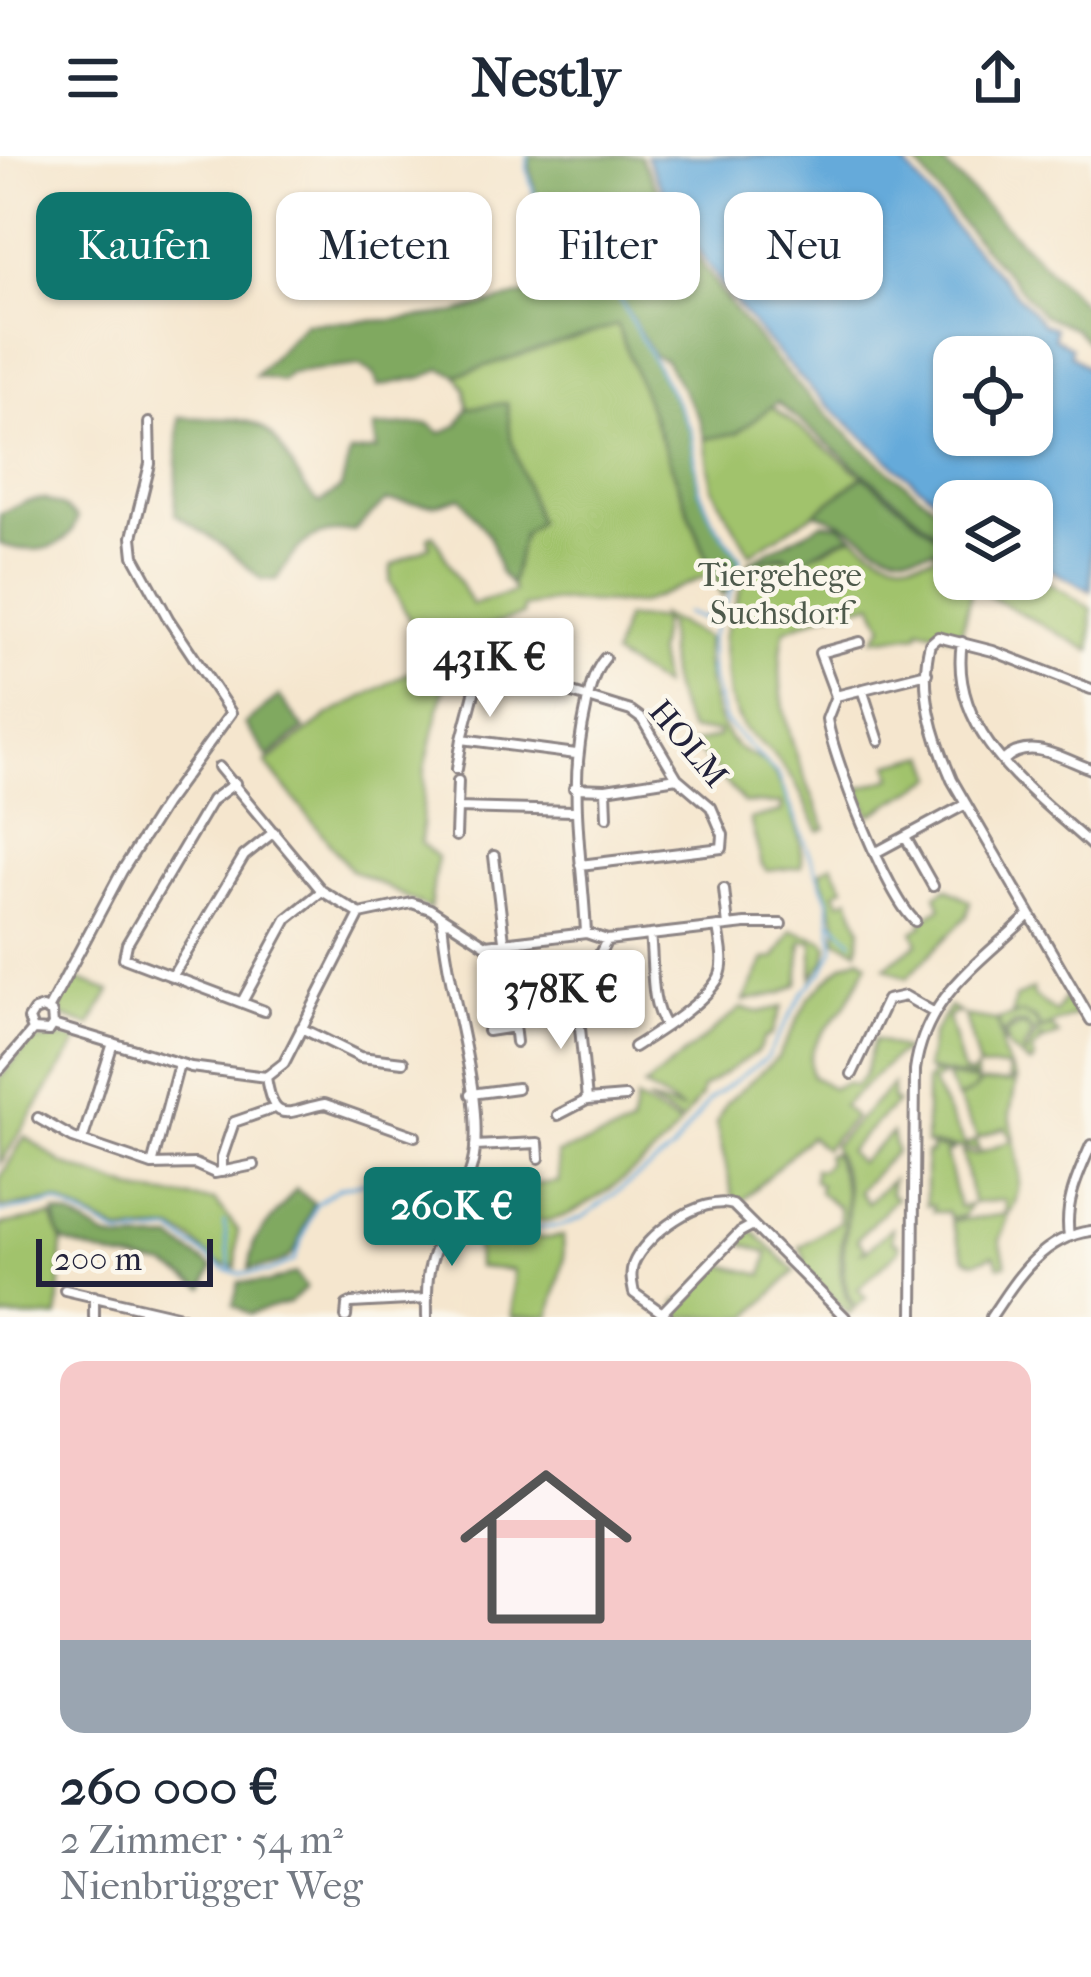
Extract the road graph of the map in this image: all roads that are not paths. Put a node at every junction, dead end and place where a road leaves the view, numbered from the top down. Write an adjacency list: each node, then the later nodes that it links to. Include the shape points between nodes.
1 (149, 423): 50 (street, via 134,556 231,713 122,871)
2 (860, 642): 10 (street, via 820,653)
3 (962, 643): 7 (street, via 930,644); 9 (street); 15 (street, via 965,700)
4 (605, 658): 11 (street)
5 (509, 661): 6 (street)
6 (496, 670): 11 (street, HOLM); 12 (street, via 479,674)
7 (927, 673): 8 (street); 24 (street, via 938,748)
8 (862, 689): 10 (street); 13 (street)
9 (1091, 689)
10 (836, 696): 32 (street, via 827,725)
11 (588, 698): 14 (street); 19 (street, HOLM, via 642,719)
12 (462, 739): 14 (street); 17 (street)
13 (879, 741)
14 (576, 754): 22 (street)
15 (1003, 761): 18 (street, via 1028,747); 31 (street)
16 (219, 767): 21 (street)
17 (457, 769)
18 (1091, 769)
19 (677, 778): 23 (street); 34 (street, HOLM, via 711,807 722,848)
20 (458, 781): 25 (street)
21 (235, 783): 28 (street); 48 (street, via 212,800 127,944 124,958)
22 (574, 788): 23 (street); 26 (street)
23 (606, 789): 27 (street)
24 (966, 804): 30 (street); 39 (street)
25 (457, 808): 26 (street); 29 (street)
26 (574, 811): 34 (street)
27 (607, 817)
28 (274, 832): 37 (street); 48 (street, via 244,856)
29 (456, 836)
30 (906, 838): 32 (street); 35 (street)
31 (1091, 845)
32 (875, 853): 41 (street)
33 (494, 856): 47 (street)
34 (580, 865): 44 (street)
35 (933, 886)
36 (724, 889): 43 (street)
37 (322, 891): 38 (street); 49 (street, via 287,919)
38 (359, 914): 40 (street, via 412,903); 56 (street)
39 (1029, 915): 52 (street); 53 (street)
40 (441, 917): 47 (street, via 487,945); 69 (street)
41 (915, 921)
42 (781, 924): 43 (street)
43 (723, 927): 45 (street); 55 (street, via 718,978)
44 (586, 933): 46 (street); 47 (street)
45 (650, 935): 46 (street); 55 (street)
46 (607, 940): 71 (street, via 580,992)
47 (505, 944): 57 (street)
48 (172, 977): 49 (street)
49 (242, 1002): 51 (street)
50 (48, 1010): 54 (street); 58 (street, via 31,1014)
51 (264, 1011)
52 (933, 1012): 66 (street, via 905,996 887,1000); 96 (street, via 915,1070)
53 (1090, 1012)
54 (53, 1025): 58 (street); 61 (street)
55 (666, 1026): 62 (street)
56 (301, 1028): 63 (street, via 360,1057); 67 (street, via 284,1064)
57 (514, 1028): 59 (street); 60 (street)
58 (33, 1030): 65 (street)
59 (488, 1030)
60 (516, 1042)
61 (113, 1043): 64 (street); 76 (street)
62 (634, 1047)
63 (403, 1062)
64 (178, 1064): 67 (street); 80 (street)
65 (0, 1069)
66 (852, 1074)
67 (266, 1077): 72 (street)
68 (517, 1088): 69 (street)
69 (471, 1094): 78 (street)
70 (625, 1097): 71 (street)
71 (587, 1100): 73 (street)
72 (275, 1108): 75 (street, via 299,1114 325,1103); 82 (street, via 234,1122)
73 (558, 1115)
74 (38, 1118): 76 (street)
75 (415, 1136)
76 (82, 1141): 80 (street)
77 (1091, 1145): 85 (street, via 1072,1189)
78 (475, 1146): 79 (street, via 538,1143); 88 (street, via 429,1272)
79 (539, 1158)
80 (152, 1165): 82 (street)
81 (254, 1165): 82 (street)
82 (222, 1172)
83 (753, 1225): 90 (street); 90 (street, via 733,1204 710,1202 636,1257 632,1287); 95 (street)
84 (1091, 1231): 85 (street)
85 (1070, 1236): 97 (street, via 1031,1263)
86 (65, 1290): 87 (street)
87 (94, 1296): 89 (street); 91 (street)
88 (427, 1299): 93 (street, via 351,1303); 94 (street)
89 (163, 1314): 92 (street)
90 (665, 1315)
91 (94, 1317)
92 (181, 1317)
93 (346, 1317)
94 (427, 1317)
95 (845, 1317)
96 (913, 1317)
97 (991, 1317)

